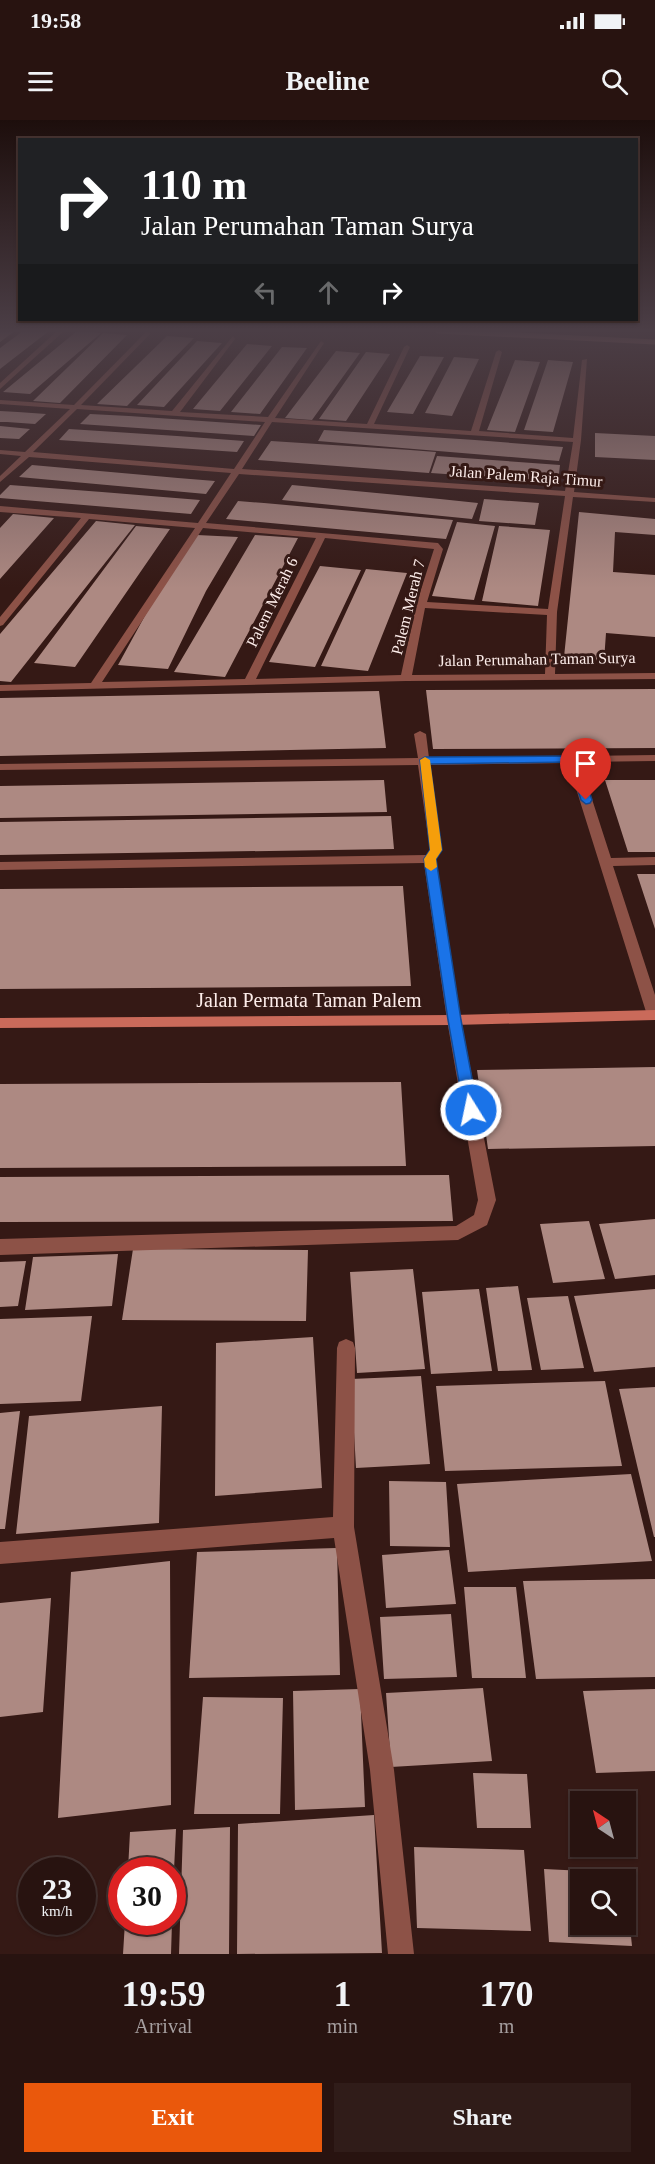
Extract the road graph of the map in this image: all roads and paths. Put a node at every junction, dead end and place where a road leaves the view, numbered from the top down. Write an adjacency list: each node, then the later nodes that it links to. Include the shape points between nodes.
1 (68, 417): 12 (street)
2 (215, 417): 7 (street)
3 (272, 417): 7 (street)
4 (374, 417): 8 (street)
5 (479, 417): 9 (street)
6 (579, 417): 10 (street)
7 (270, 420): 8 (street); 13 (street)
8 (369, 427): 9 (street)
9 (474, 434): 10 (street)
10 (577, 440): 15 (street)
11 (0, 452): 12 (street, Jalan Palem Raja Timur)
12 (27, 454): 13 (street, Jalan Palem Raja Timur); 14 (street)
13 (235, 471): 15 (street, Jalan Palem Raja Timur); 19 (street)
14 (0, 480)
15 (569, 494): 16 (street, Jalan Palem Raja Timur); 22 (street)
16 (655, 500)
17 (0, 509): 18 (street)
18 (87, 516): 19 (street); 23 (street)
19 (199, 525): 20 (street); 28 (street)
20 (322, 535): 21 (street, Palem Merah 7, via 435,545 439,549); 27 (street, Palem Merah 6)
21 (421, 606): 22 (street); 26 (street, Palem Merah 7)
22 (552, 612): 25 (street)
23 (0, 623)
24 (655, 676): 25 (street, Jalan Perumahan Taman Surya)
25 (550, 677): 26 (street, Jalan Perumahan Taman Surya)
26 (406, 678): 27 (street, Jalan Perumahan Taman Surya)
27 (249, 682): 28 (street, Jalan Perumahan Taman Surya)
28 (95, 685): 29 (street, Jalan Perumahan Taman Surya)
29 (0, 688)
30 (420, 734): 33 (street)
31 (655, 758): 32 (street)
32 (573, 759): 33 (street); 37 (street)
33 (425, 760): 34 (street); 35 (street, via 436,850)
34 (0, 767)
35 (430, 859): 38 (street); 40 (street)
36 (655, 861): 37 (street)
37 (606, 862): 39 (street)
38 (0, 866)
39 (655, 1015): 40 (street, Jalan Permata Taman Palem)
40 (454, 1020): 41 (street, Jalan Permata Taman Palem); 42 (street, via 487,1200 481,1220 458,1233)
41 (0, 1023)
42 (0, 1247)
43 (346, 1348): 44 (street)
44 (343, 1527): 45 (street); 46 (street, via 382,1770)
45 (0, 1553)
46 (400, 1954)

